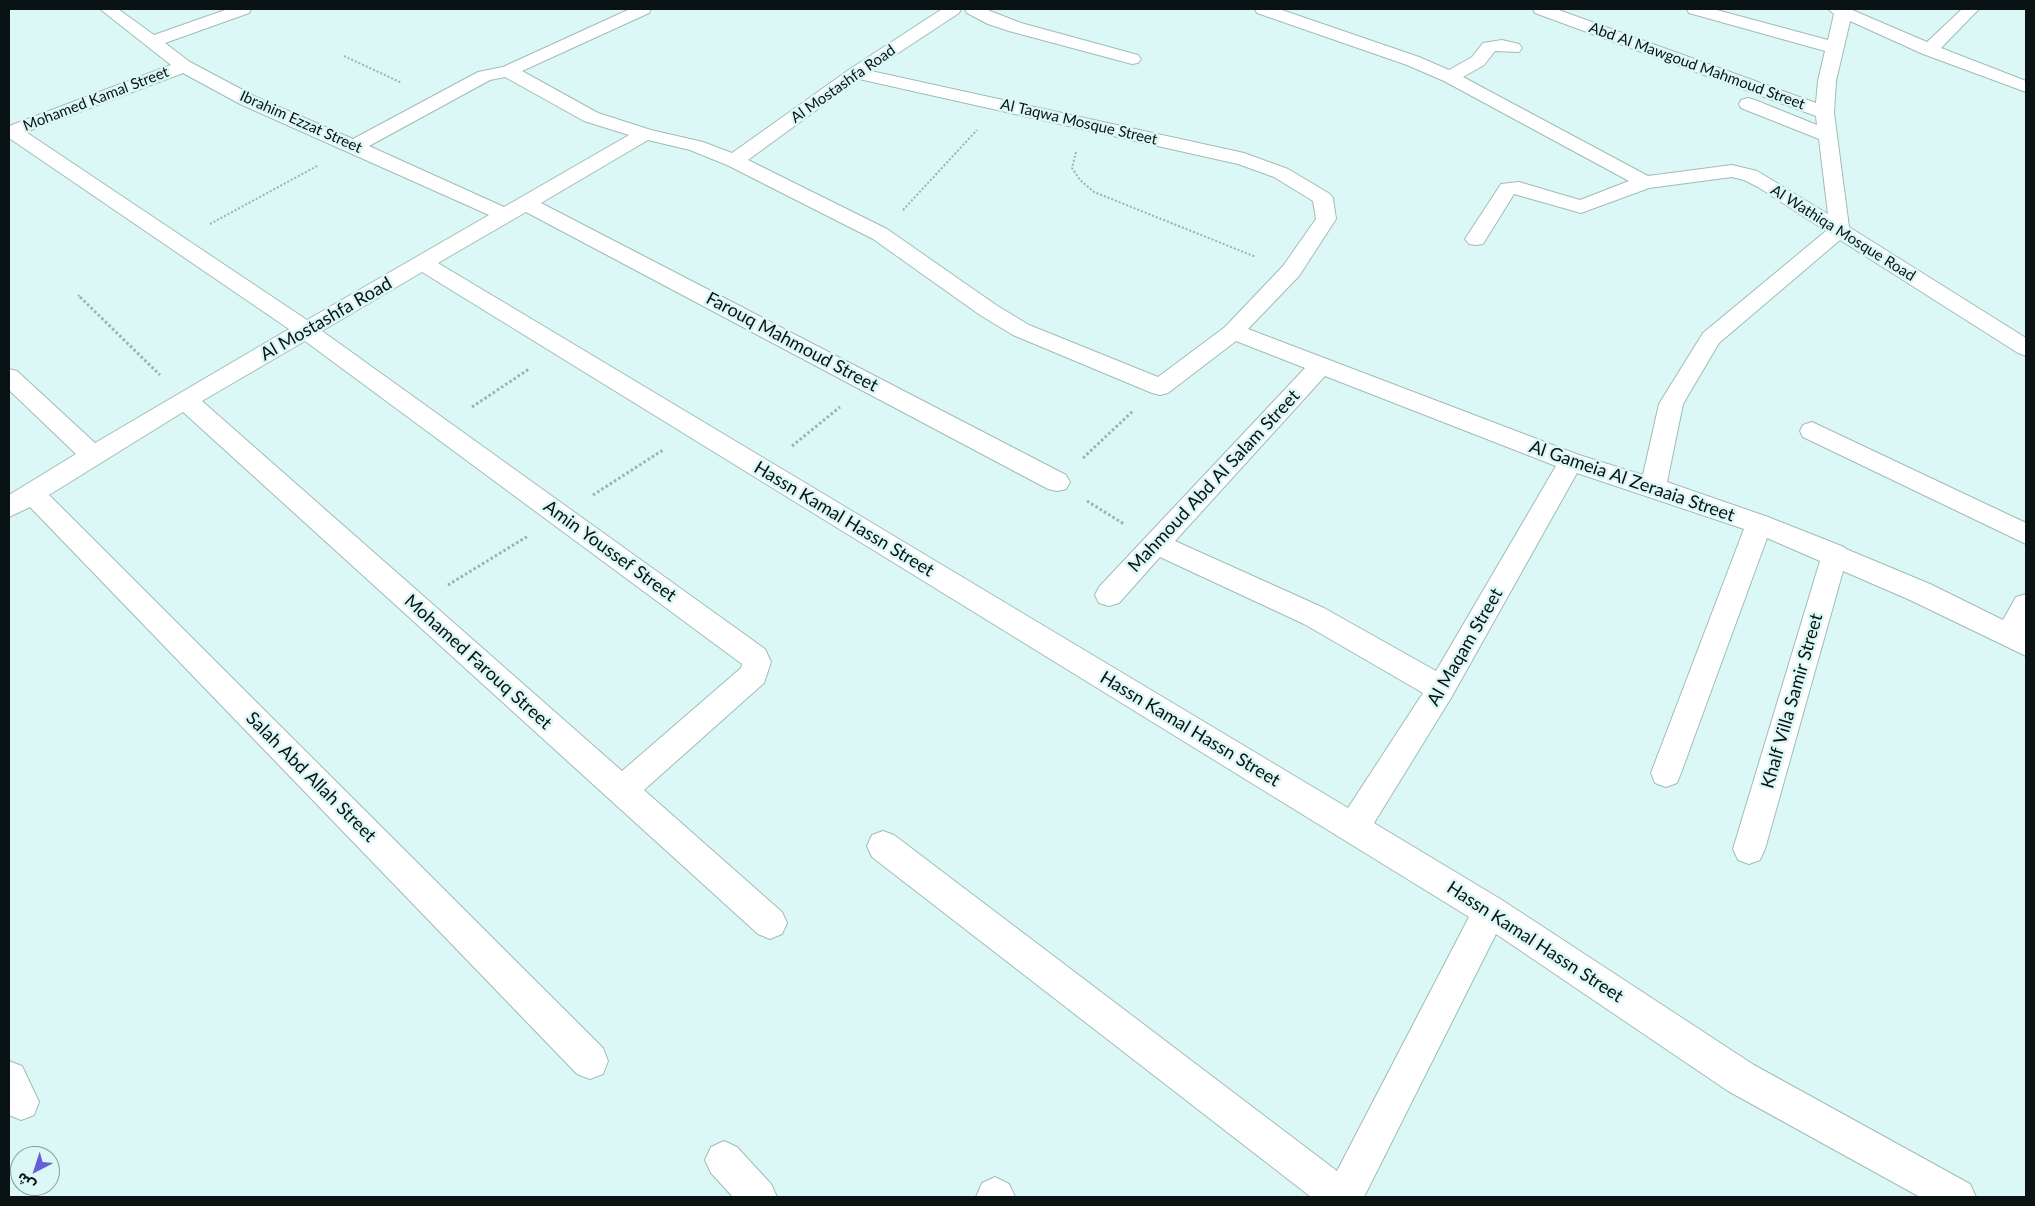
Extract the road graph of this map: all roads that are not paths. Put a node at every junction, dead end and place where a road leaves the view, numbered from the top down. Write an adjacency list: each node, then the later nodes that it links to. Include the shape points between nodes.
1 (108, 9): 11 (street, Ibrahim Ezzat Street)
2 (242, 9): 11 (street)
3 (638, 9): 17 (street)
4 (953, 9): 18 (street, Al Mostashfa Road)
5 (973, 9): 15 (street, via 1015,27)
6 (1263, 9): 19 (street)
7 (1541, 9): 22 (street, Abd Al Mawgoud Mahmoud Street)
8 (1695, 9): 13 (street)
9 (1971, 9): 14 (street)
10 (1839, 11): 13 (street); 14 (street)
11 (152, 42): 16 (street, Ibrahim Ezzat Street)
12 (1513, 48): 19 (street, via 1489,47 1478,60)
13 (1836, 48): 22 (street, via 1827,81)
14 (1930, 50): 20 (street)
15 (1132, 59)
16 (184, 66): 23 (street, Mohamed Kamal Street); 26 (street, Ibrahim Ezzat Street, via 247,100)
17 (508, 70): 24 (street, via 591,117); 26 (street, via 484,76)
18 (856, 73): 27 (street, Al Mostashfa Road); 35 (street, Al Taqwa Mosque Street, via 1244,159 1297,182 1323,198 1326,219 1292,271)
19 (1450, 77): 28 (street)
20 (2026, 87)
21 (1716, 92): 25 (street)
22 (1825, 113): 25 (street)
23 (11, 132): 34 (street, Amin Youssef Street, via 178,241)
24 (645, 134): 27 (street, via 696,146); 29 (street, Al Mostashfa Road)
25 (1828, 136): 31 (street)
26 (354, 146): 30 (street, Ibrahim Ezzat Street)
27 (734, 161): 35 (street, via 880,234 1022,330 1160,387)
28 (1645, 182): 31 (street, Al Wathiqa Mosque Road, via 1732,171 1750,175); 32 (street, Al Wathiqa Mosque Road, via 1581,207 1519,188 1508,188)
29 (525, 203): 30 (street, Al Mostashfa Road); 43 (street, Farouq Mahmoud Street)
30 (506, 215): 33 (street, Al Mostashfa Road)
31 (1839, 230): 36 (street, Al Wathiqa Mosque Road); 44 (street, via 1711,338 1671,404)
32 (1476, 239)
33 (422, 263): 34 (street, Al Mostashfa Road); 56 (street, Hassn Kamal Hassn Street)
34 (306, 330): 39 (street, Al Mostashfa Road); 55 (street, Amin Youssef Street, via 750,652 758,662 754,674)
35 (1233, 332): 37 (street, Al Gameia Al Zeraaia Street)
36 (2026, 348)
37 (1320, 367): 42 (street, Al Gameia Al Zeraaia Street); 48 (street, Mahmoud Abd Al Salam Street)
38 (9, 377): 41 (street)
39 (185, 400): 41 (street, Al Mostashfa Road); 55 (street, Mohamed Farouq Street)
40 (1812, 431): 47 (street)
41 (93, 456): 45 (street, Al Mostashfa Road)
42 (1571, 462): 44 (street, Al Gameia Al Zeraaia Street); 53 (street, Al Maqam Street)
43 (1057, 482)
44 (1653, 486): 46 (street, Al Gameia Al Zeraaia Street)
45 (20, 500): 61 (street, Salah Abd Allah Street)
46 (1759, 524): 49 (street, Al Gameia Al Zeraaia Street); 54 (street)
47 (2026, 534)
48 (1156, 544): 50 (street, Mahmoud Abd Al Salam Street); 53 (street, via 1314,616)
49 (1835, 554): 52 (street, Al Gameia Al Zeraaia Street); 58 (street, Khalf Villa Samir Street)
50 (1109, 595)
51 (2026, 605): 52 (street)
52 (2017, 639)
53 (1441, 689): 56 (street, Al Maqam Street)
54 (1666, 773)
55 (621, 791): 60 (street, Mohamed Farouq Street)
56 (1353, 828): 59 (street, Hassn Kamal Hassn Street)
57 (884, 846): 64 (street)
58 (1749, 849)
59 (1490, 911): 64 (street); 65 (street, Hassn Kamal Hassn Street, via 1740,1078)
60 (770, 924)
61 (590, 1061)
62 (724, 1160): 63 (street)
63 (758, 1197)
64 (1342, 1197)
65 (1956, 1197)

